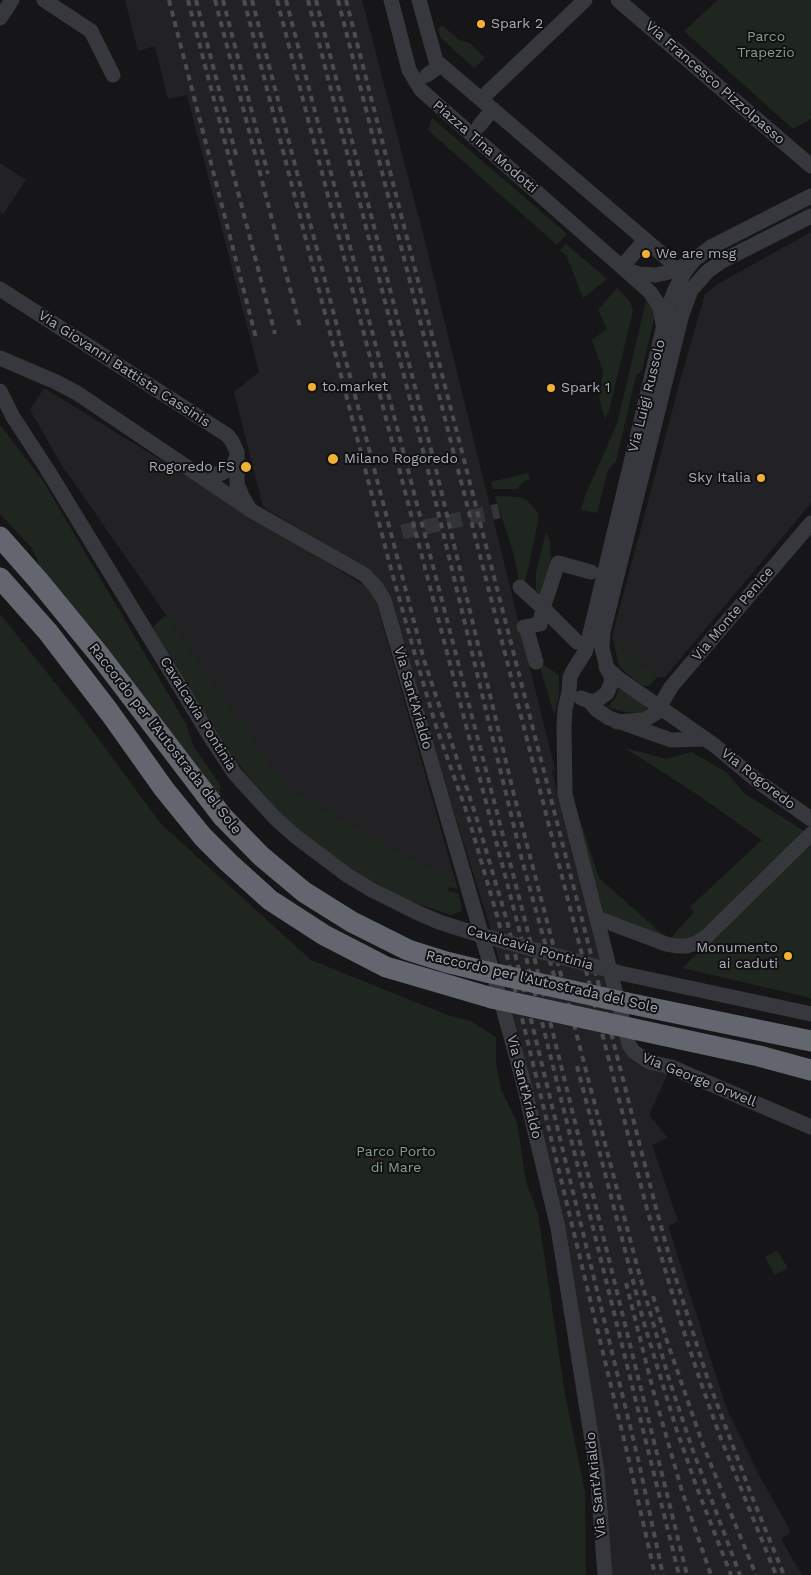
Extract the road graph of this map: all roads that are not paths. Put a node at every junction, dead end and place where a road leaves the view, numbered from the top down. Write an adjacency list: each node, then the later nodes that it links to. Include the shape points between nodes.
1 (12, 0): 7 (street)
2 (44, 0): 9 (street, via 91,31)
3 (391, 0): 20 (street, Piazza Tina Modotti, via 409,70 421,90)
4 (419, 0): 8 (street, via 436,61)
5 (584, 0): 11 (street)
6 (618, 0): 14 (street, Via Francesco Pizzolpasso)
7 (0, 18)
8 (441, 65): 10 (street); 11 (street)
9 (113, 75)
10 (427, 76)
11 (481, 99): 12 (street)
12 (493, 109): 13 (street); 17 (street)
13 (478, 126)
14 (811, 166)
15 (811, 196): 19 (street, Via Luigi Russolo, via 710,247)
16 (811, 216): 41 (street, Via Luigi Russolo, via 722,262 708,271 691,290 682,314 603,632 602,648)
17 (645, 240): 18 (street); 20 (street)
18 (669, 260)
19 (694, 260): 20 (street, Piazza Tina Modotti, via 674,271 656,275 631,272); 22 (street, Via Luigi Russolo, via 675,290)
20 (625, 264): 22 (street, Piazza Tina Modotti, via 656,300)
21 (0, 290): 27 (street, Via Giovanni Battista Cassinis, via 228,436)
22 (664, 328): 40 (street, Via Luigi Russolo, via 588,642)
23 (0, 358): 28 (street, via 77,393)
24 (0, 391): 26 (street, Cavalcavia Pontinia)
25 (0, 404): 26 (street, Cavalcavia Pontinia)
26 (13, 417): 50 (street, Cavalcavia Pontinia, bridge, via 235,774 276,819 347,875 416,912 477,934 620,974)
27 (238, 457): 28 (street, via 231,468 220,474); 29 (street, Via Giovanni Battista Cassinis, via 238,484)
28 (190, 468): 29 (street)
29 (252, 511): 54 (street, Via Sant'Arialdo, via 365,575 380,593 388,612 505,1015 558,1228 597,1472)
30 (0, 521): 35 (highway, via 20,544)
31 (811, 522): 44 (street, Via Monte Penice, via 671,687)
32 (0, 537): 35 (highway, Raccordo per l'Autostrada del Sole)
33 (591, 572): 37 (street, via 558,563)
34 (0, 578): 52 (highway, Raccordo per l'Autostrada del Sole, bridge, via 48,632 203,837 270,900 324,935 386,967 492,998)
35 (38, 580): 51 (highway, Raccordo per l'Autostrada del Sole, bridge, via 216,809 274,868 328,908 408,950 446,962)
36 (520, 587): 37 (street)
37 (543, 608): 38 (street); 39 (street, via 540,624 525,627)
38 (577, 642)
39 (536, 662)
40 (577, 665): 41 (street, via 596,660); 42 (street)
41 (608, 669): 43 (street, via 612,681 607,693); 44 (street, Via Rogoredo)
42 (570, 684): 43 (street, via 577,695); 49 (street, Via George Orwell, via 564,714 564,785)
43 (589, 701): 45 (street)
44 (660, 708): 45 (street, via 644,720); 46 (street, Via Rogoredo)
45 (617, 722): 46 (street, via 671,740)
46 (704, 739): 47 (street, Via Rogoredo)
47 (811, 819)
48 (811, 834): 49 (street, via 697,943 686,946 666,944)
49 (598, 918): 53 (street, Via George Orwell, via 629,1045 634,1052 649,1062 671,1067)
50 (811, 1014)
51 (811, 1041)
52 (811, 1070)
53 (811, 1127)
54 (604, 1575)

